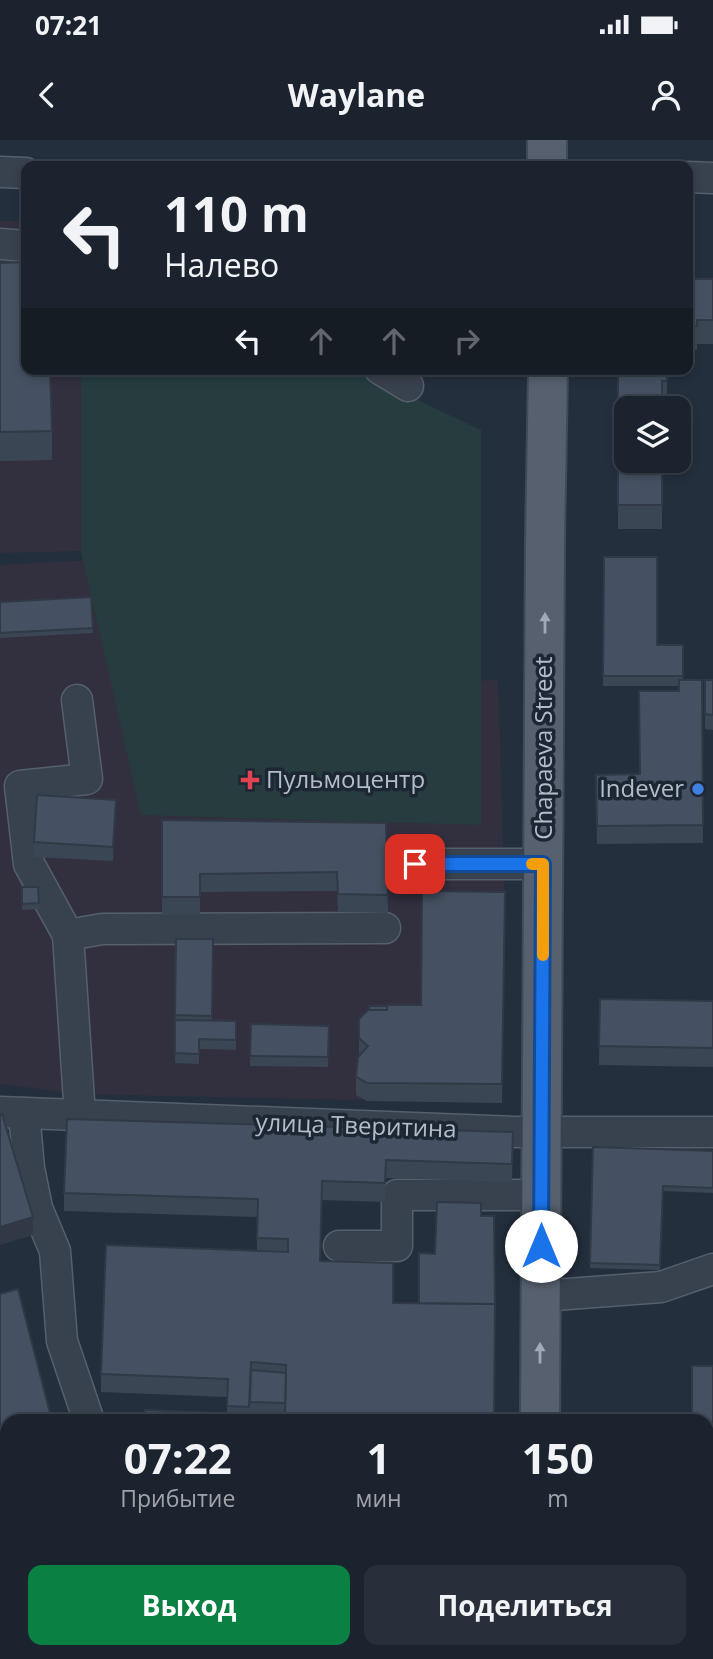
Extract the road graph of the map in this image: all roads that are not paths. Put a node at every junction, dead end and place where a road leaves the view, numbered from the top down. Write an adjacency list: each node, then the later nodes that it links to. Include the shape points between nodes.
1 (547, 140): 2 (main road)
2 (547, 161)
3 (0, 172): 4 (street)
4 (21, 173)
5 (693, 177): 6 (street)
6 (713, 178)
7 (0, 244): 8 (street)
8 (21, 246)
9 (390, 375): 11 (street)
10 (548, 375): 14 (main road, Chapaeva Street, one-way to 10)
11 (408, 386)
12 (77, 701): 16 (street, via 86,779 20,786 29,864)
13 (415, 864): 14 (street)
14 (543, 864): 19 (main road, Chapaeva Street)
15 (385, 928): 16 (street, via 102,929)
16 (68, 935): 18 (street)
17 (12, 1112): 18 (street, улица Тверитина); 25 (street, via 37,1208 55,1251 62,1341)
18 (80, 1116): 19 (street, улица Тверитина)
19 (542, 1132): 20 (street, улица Тверитина); 21 (main road, Chapaeva Street)
20 (713, 1132)
21 (541, 1195): 22 (street, via 397,1195 397,1246); 24 (main road, Chapaeva Street)
22 (339, 1246)
23 (713, 1269): 24 (street, via 661,1287)
24 (541, 1296): 26 (main road, Chapaeva Street, one-way to 24)
25 (87, 1414)
26 (540, 1414)

